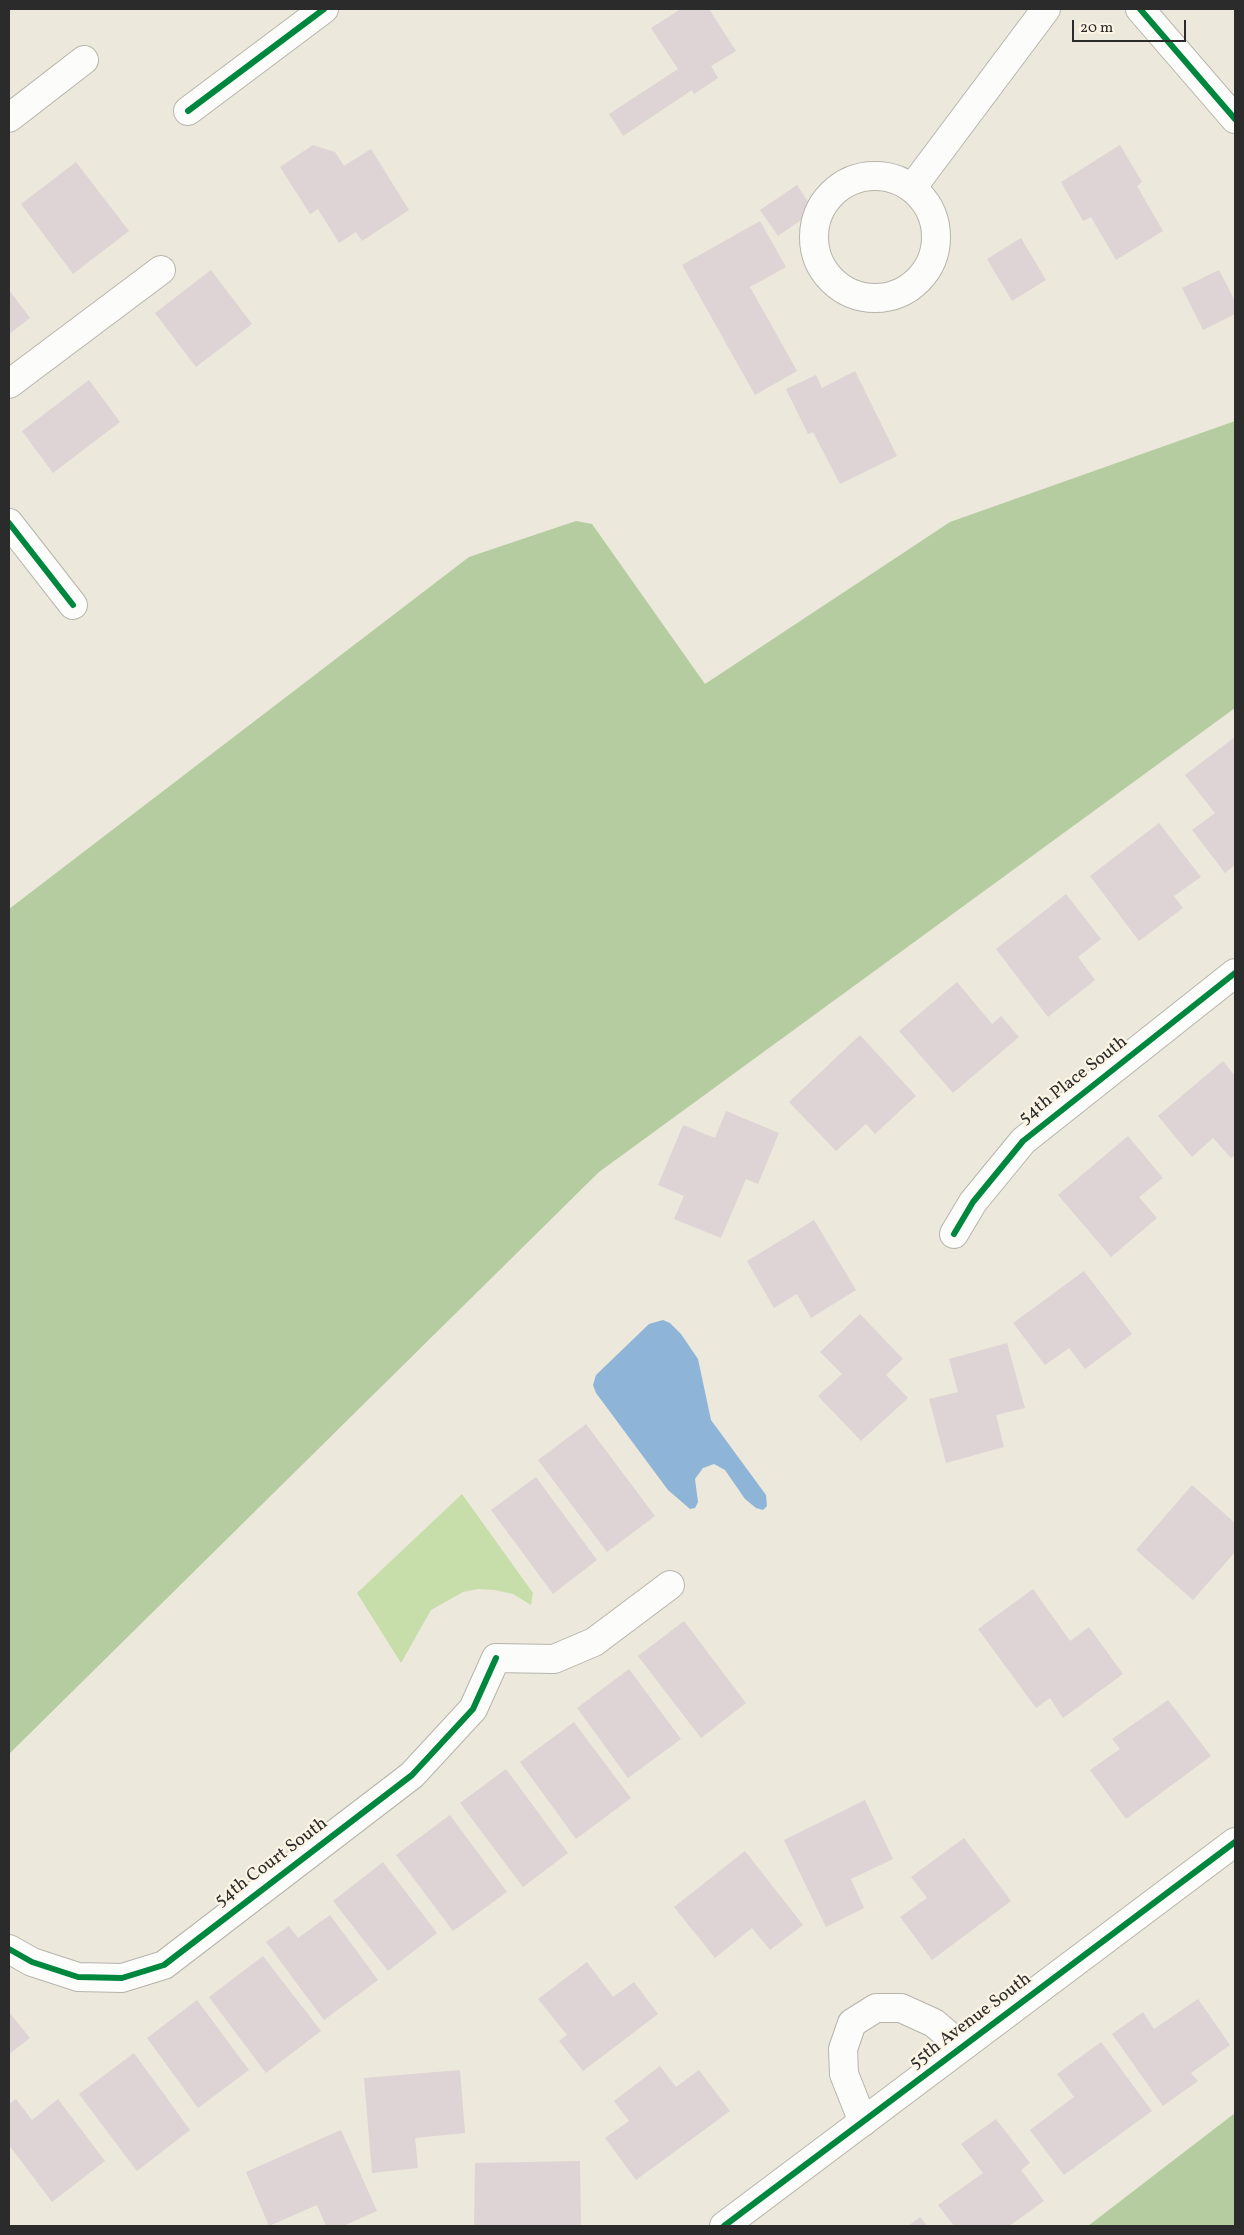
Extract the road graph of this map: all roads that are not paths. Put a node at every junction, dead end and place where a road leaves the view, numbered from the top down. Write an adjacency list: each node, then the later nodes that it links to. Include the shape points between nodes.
1 (324, 9): 5 (street)
2 (1046, 9): 8 (street)
3 (1140, 9): 7 (street)
4 (84, 60): 6 (street)
5 (188, 111)
6 (9, 118)
7 (1235, 119)
8 (912, 188): 8 (street, via 890,177 866,176 843,184 825,200 815,221 813,245 821,268 838,286 859,297 883,298 906,290 924,274 935,252 936,228 928,206)
9 (161, 270): 10 (street)
10 (9, 384)
11 (9, 523): 12 (street)
12 (73, 605)
13 (1235, 974): 14 (street, 54th Place South, via 1024,1141 973,1202)
14 (954, 1234)
15 (670, 1585): 17 (street, 54th Court South, via 594,1642 554,1660 496,1658 473,1708 412,1775 164,1965 122,1978 78,1977 32,1962)
16 (1235, 1842): 18 (street, 55th Avenue South)
17 (9, 1949)
18 (962, 2048): 19 (street, 55th Avenue South); 19 (street, via 934,2023 901,2008 876,2008 852,2023 843,2049 844,2074)
19 (863, 2122): 20 (street, 55th Avenue South)
20 (724, 2226)

